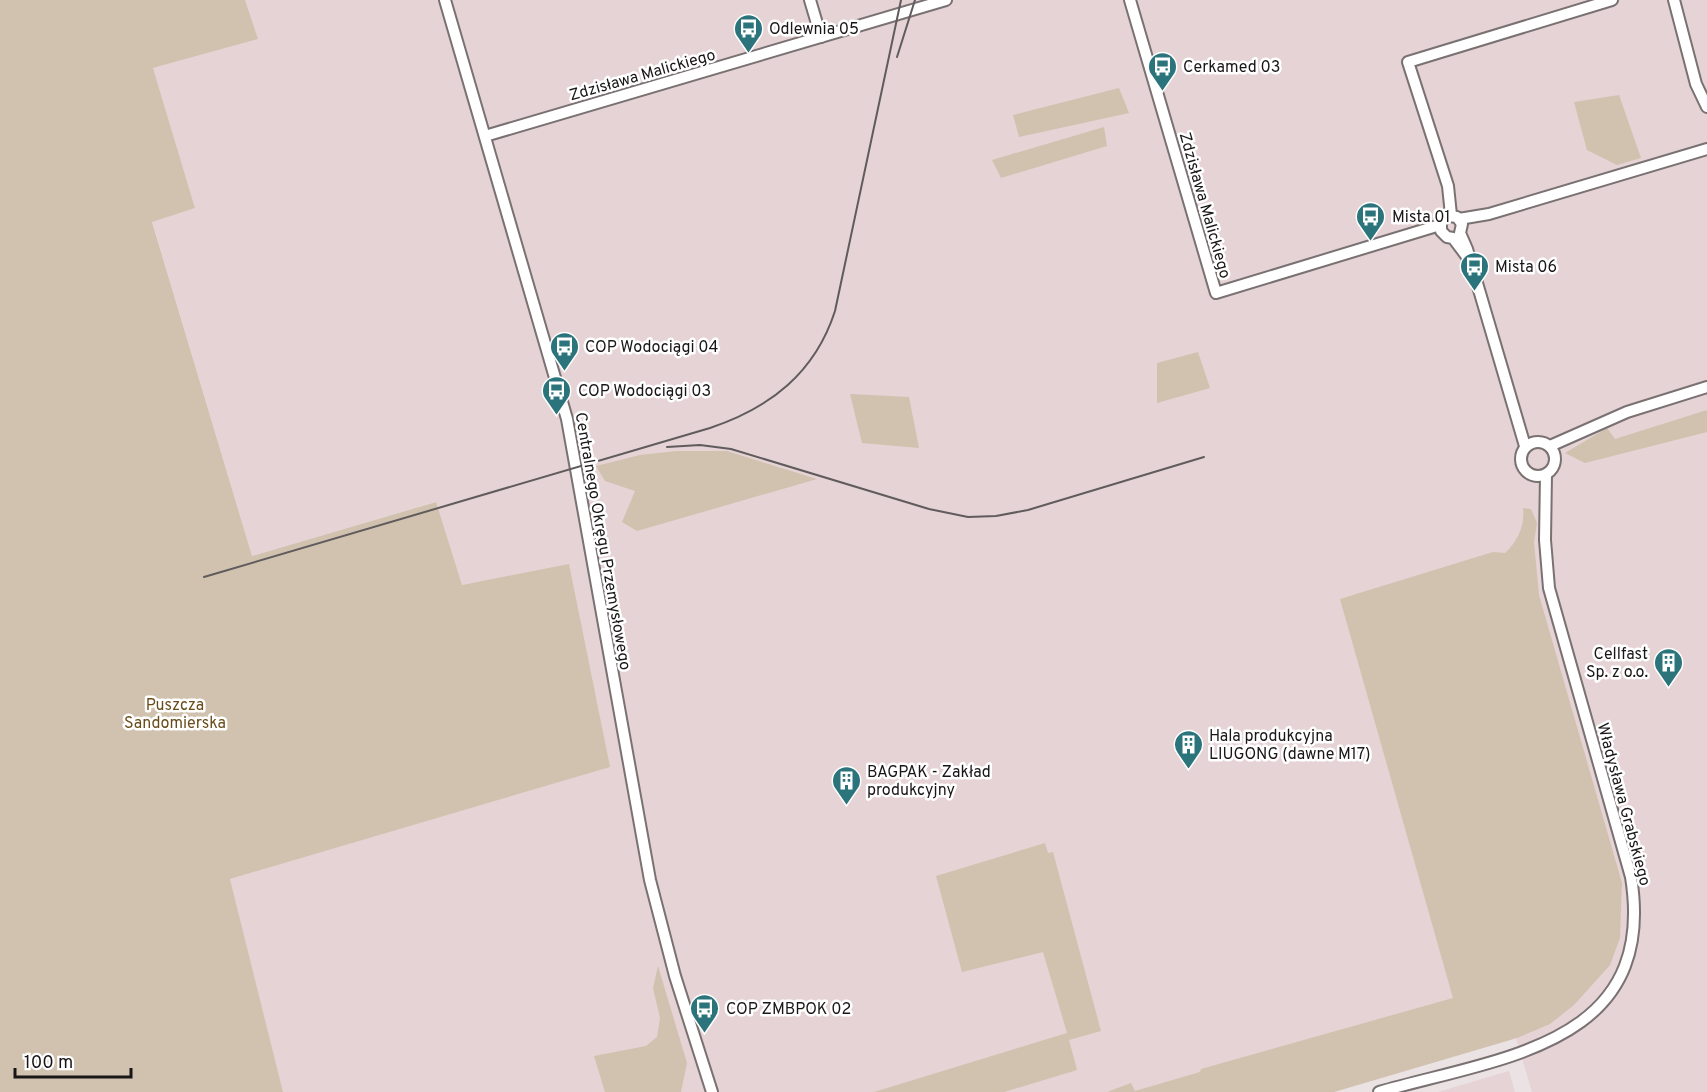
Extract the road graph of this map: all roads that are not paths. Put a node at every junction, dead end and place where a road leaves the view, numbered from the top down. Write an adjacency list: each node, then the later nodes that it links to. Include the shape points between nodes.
1 (445, 0): 9 (street, Centralnego Okręgu Przemysłowego)
2 (810, 0): 7 (street)
3 (946, 0): 7 (street, Zdzisława Malickiego)
4 (1130, 0): 12 (street, Zdzisława Malickiego, via 1216,293)
5 (1612, 0): 11 (street, via 1408,62)
6 (1674, 0): 8 (street, via 1696,84)
7 (821, 37): 9 (street, Zdzisława Malickiego)
8 (1707, 107)
9 (485, 136): 19 (street, Centralnego Okręgu Przemysłowego, via 566,416 650,880)
10 (1707, 149): 11 (street)
11 (1457, 226): 12 (street); 12 (street, via 1443,220); 14 (street, via 1494,355)
12 (1441, 229)
13 (1707, 387): 15 (street, via 1648,404)
14 (1530, 444): 15 (street); 17 (street, via 1520,461)
15 (1552, 451): 16 (street, via 1553,466)
16 (1546, 474): 17 (street); 18 (street, Władysława Grabskiego)
17 (1533, 476): 18 (street, Władysława Grabskiego)
18 (1545, 511): 20 (street, Władysława Grabskiego, via 1546,568 1553,604 1631,877 1635,917 1630,952 1604,1003 1584,1022 1558,1038)
19 (712, 1092)
20 (1379, 1092)

